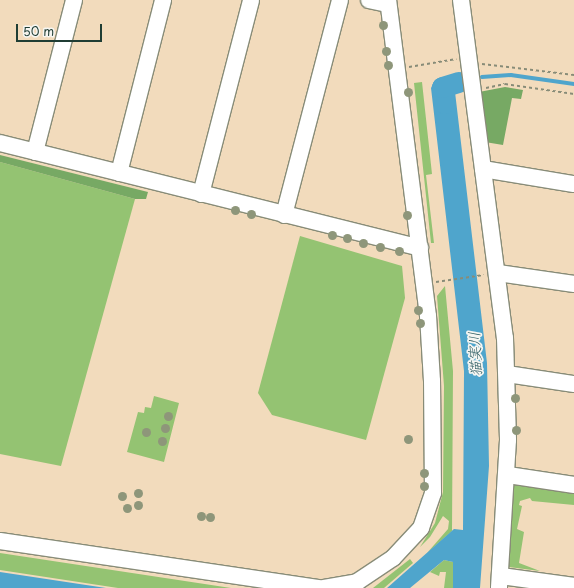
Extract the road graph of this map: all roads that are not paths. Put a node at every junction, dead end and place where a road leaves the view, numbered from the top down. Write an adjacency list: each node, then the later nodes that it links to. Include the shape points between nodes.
1 (74, 0): 9 (street)
2 (163, 0): 11 (street)
3 (251, 0): 13 (street)
4 (340, 0): 14 (street)
5 (369, 0): 7 (street)
6 (461, 0): 10 (street)
7 (388, 2): 15 (street)
8 (0, 143): 9 (street)
9 (35, 152): 11 (street)
10 (483, 170): 12 (street); 16 (street)
11 (119, 173): 13 (street)
12 (574, 184)
13 (201, 194): 14 (street)
14 (284, 215): 15 (street)
15 (420, 248): 26 (street, via 432,381 433,492 427,515 411,542 371,574 345,586)
16 (498, 273): 17 (street); 18 (street)
17 (574, 284)
18 (507, 374): 19 (street); 20 (street)
19 (574, 384)
20 (508, 475): 21 (street); 23 (street)
21 (574, 485)
22 (0, 540): 25 (street)
23 (500, 582): 24 (street)
24 (574, 586)
25 (320, 588)
26 (324, 588)

